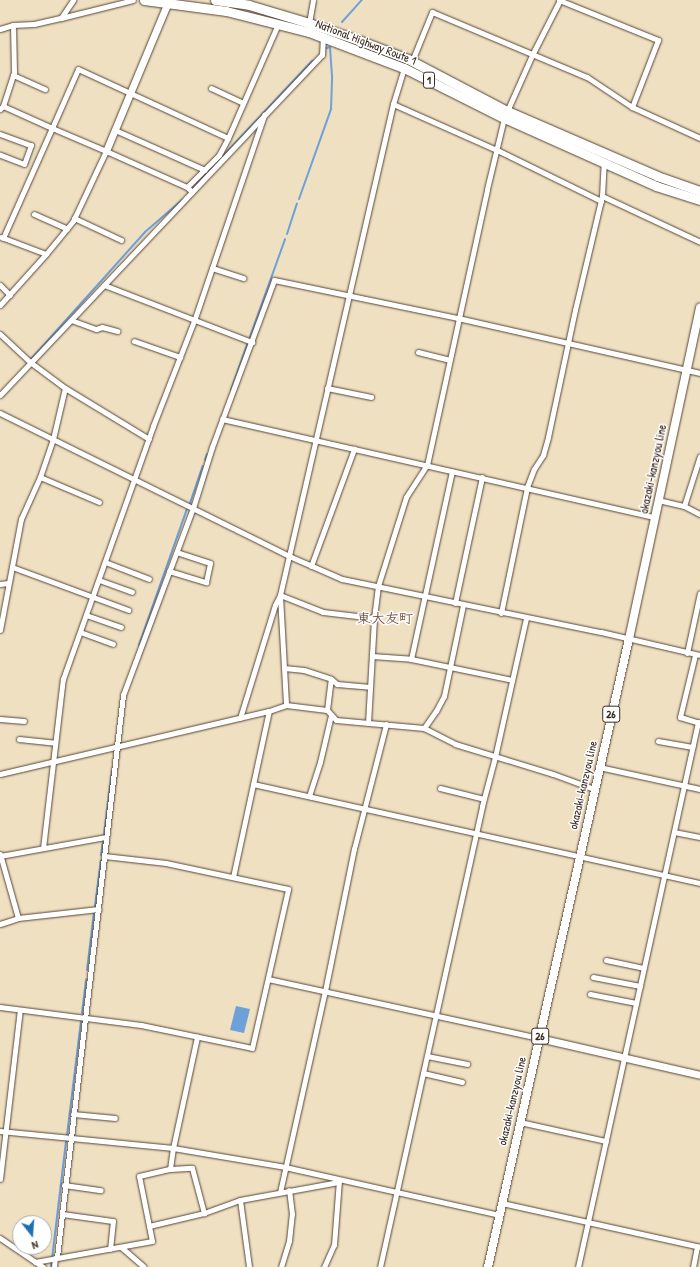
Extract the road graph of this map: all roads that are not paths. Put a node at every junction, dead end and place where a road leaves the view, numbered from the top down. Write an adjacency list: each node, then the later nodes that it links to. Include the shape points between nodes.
1 (73, 0): 8 (street)
2 (133, 0): 8 (street)
3 (144, 0): 7 (highway, National Highway Route 1 / 1)
4 (215, 0): 9 (highway, National Highway Route 1 / 1, via 249,5)
5 (313, 0): 9 (street)
6 (560, 0): 14 (street); 23 (street, via 658,40)
7 (169, 2): 10 (highway, National Highway Route 1 / 1, via 226,11); 19 (street)
8 (61, 18): 11 (street, via 34,24)
9 (309, 23): 15 (highway, National Highway Route 1 / 1, via 361,40)
10 (278, 24): 13 (highway, National Highway Route 1 / 1); 20 (street)
11 (13, 25): 12 (street); 16 (street)
12 (0, 29)
13 (324, 38): 15 (highway, National Highway Route 1 / 1); 25 (street, via 322,55)
14 (532, 55): 15 (street, via 432,12); 23 (street, via 587,77); 24 (street)
15 (408, 63): 21 (street); 24 (highway, National Highway Route 1 / 1)
16 (13, 75): 18 (street); 22 (street)
17 (211, 88): 20 (street)
18 (45, 89)
19 (131, 95): 26 (street, via 78,69); 27 (street); 29 (street)
20 (243, 103): 29 (street)
21 (393, 104): 31 (street); 53 (street)
22 (1, 107): 26 (street)
23 (632, 107): 30 (street)
24 (506, 114): 31 (street); 34 (highway, National Highway Route 1 / 1)
25 (264, 115): 38 (street); 48 (street)
26 (52, 128): 32 (street); 44 (street)
27 (115, 130): 32 (street); 35 (street)
28 (0, 134): 33 (street, via 31,145 24,164)
29 (228, 138): 35 (street, via 219,155)
30 (700, 138)
31 (497, 150): 39 (street); 56 (street)
32 (106, 151): 36 (street); 42 (street)
33 (0, 155)
34 (606, 158): 37 (highway, National Highway Route 1 / 1); 39 (street); 40 (highway, National Highway Route 1 / 1, via 656,186)
35 (205, 170): 36 (street)
36 (187, 188): 38 (street)
37 (700, 191)
38 (192, 192): 51 (street)
39 (601, 198): 46 (street); 63 (street)
40 (700, 200)
41 (34, 214): 43 (street)
42 (74, 218): 43 (street); 45 (street)
43 (67, 229): 47 (street)
44 (1, 237): 47 (street)
45 (121, 240)
46 (700, 242)
47 (46, 254): 52 (street)
48 (212, 268): 49 (street); 58 (street)
49 (243, 278)
50 (0, 285): 52 (street)
51 (104, 285): 57 (street); 58 (street)
52 (10, 295): 54 (street)
53 (348, 296): 56 (street); 62 (street, via 274,280); 71 (street)
54 (0, 305)
55 (700, 308): 68 (main road, okazaki-kanzyou line / 26)
56 (458, 318): 63 (street); 66 (street)
57 (71, 320): 59 (street, via 96,329 102,327); 67 (street)
58 (194, 321): 62 (street); 65 (street)
59 (117, 331)
60 (0, 334): 67 (street)
61 (134, 341): 65 (street)
62 (252, 342): 75 (street)
63 (569, 343): 68 (street); 86 (street, via 543,455)
64 (418, 352): 66 (street)
65 (180, 357): 77 (street)
66 (449, 360): 81 (street)
67 (30, 362): 70 (street); 72 (street)
68 (687, 370): 69 (street); 87 (main road, okazaki-kanzyou line / 26)
69 (700, 373)
70 (65, 388): 76 (street); 77 (street)
71 (327, 388): 73 (street); 78 (street)
72 (0, 395)
73 (371, 397)
74 (0, 413): 76 (street)
75 (222, 419): 78 (street); 90 (street)
76 (53, 439): 83 (street); 85 (street)
77 (149, 439): 85 (street)
78 (314, 440): 79 (street); 94 (street)
79 (354, 449): 81 (street); 96 (street)
80 (700, 456): 89 (street)
81 (427, 465): 82 (street); 103 (street, via 406,497)
82 (452, 471): 84 (street); 107 (street)
83 (40, 477): 88 (street); 97 (street, via 21,519)
84 (482, 477): 86 (street); 109 (street)
85 (135, 479): 90 (street); 95 (street)
86 (527, 487): 92 (street); 112 (street)
87 (658, 500): 89 (street); 92 (main road, okazaki-kanzyou line / 26)
88 (98, 502)
89 (684, 506): 91 (street)
90 (193, 508): 93 (street); 94 (street)
91 (700, 514)
92 (655, 517): 119 (main road, okazaki-kanzyou line / 26)
93 (176, 552): 98 (street); 98 (street, via 210,564 206,582)
94 (289, 556): 96 (street); 106 (street)
95 (105, 562): 99 (street); 100 (street)
96 (311, 566): 103 (street, via 342,579)
97 (12, 567): 101 (street); 108 (street)
98 (169, 571): 144 (street, via 123,695)
99 (149, 579)
100 (99, 580): 104 (street); 108 (street)
101 (8, 583): 102 (street); 117 (street)
102 (0, 584)
103 (378, 586): 107 (street); 114 (street)
104 (132, 592)
105 (700, 593): 121 (street)
106 (280, 595): 114 (street, via 323,612); 126 (street); 134 (street)
107 (425, 597): 109 (street); 124 (street)
108 (92, 598): 111 (street); 113 (street)
109 (454, 603): 110 (street)
110 (463, 605): 112 (street); 125 (street)
111 (128, 610)
112 (501, 613): 115 (street)
113 (86, 615): 116 (street); 118 (street)
114 (374, 618): 123 (street)
115 (526, 618): 119 (street); 128 (street)
116 (121, 627)
117 (0, 630)
118 (80, 632): 120 (street); 143 (street, via 63,679)
119 (629, 639): 121 (street); 148 (main road, okazaki-kanzyou line / 26)
120 (113, 644)
121 (687, 653): 122 (street)
122 (698, 655): 138 (street, via 680,717)
123 (372, 656): 124 (street); 129 (street)
124 (411, 659): 125 (street)
125 (450, 667): 128 (street); 140 (street, via 444,696)
126 (284, 668): 127 (street, via 304,670); 130 (street)
127 (331, 680): 129 (street, via 337,684); 131 (street)
128 (512, 680): 146 (street)
129 (370, 687): 137 (street)
130 (286, 705): 131 (street); 132 (street)
131 (327, 710): 133 (street)
132 (269, 711): 134 (street); 150 (street)
133 (331, 715): 137 (street, via 336,720); 155 (street)
134 (240, 718): 144 (street)
135 (0, 719): 136 (street)
136 (24, 721)
137 (368, 723): 139 (street)
138 (699, 723): 145 (street)
139 (386, 724): 140 (street); 157 (street)
140 (424, 728): 146 (street, via 455,744)
141 (19, 739): 143 (street)
142 (658, 741): 145 (street)
143 (55, 743): 147 (street)
144 (117, 746): 147 (street); 160 (street)
145 (692, 748): 151 (street)
146 (495, 757): 153 (street); 156 (street)
147 (52, 762): 149 (street); 162 (street)
148 (599, 767): 151 (street); 153 (main road, okazaki-kanzyou line / 26)
149 (0, 774)
150 (253, 784): 155 (street); 167 (street)
151 (684, 786): 154 (street); 158 (street)
152 (440, 788): 156 (street)
153 (594, 789): 165 (main road, okazaki-kanzyou line / 26)
154 (700, 789)
155 (309, 796): 157 (street)
156 (484, 798): 159 (street)
157 (364, 808): 159 (street); 177 (street)
158 (674, 832): 161 (street); 166 (street)
159 (476, 834): 165 (street); 182 (street)
160 (106, 837): 162 (street); 164 (street)
161 (700, 837)
162 (43, 848): 163 (street)
163 (0, 855): 170 (street)
164 (104, 856): 167 (street, via 166,863); 169 (street)
165 (580, 856): 166 (street); 185 (main road, okazaki-kanzyou line / 26)
166 (664, 875): 168 (street); 173 (street)
167 (234, 877): 175 (street, via 288,889)
168 (700, 883)
169 (98, 909): 170 (street); 183 (street)
170 (18, 918): 171 (street)
171 (0, 924)
172 (606, 960): 173 (street)
173 (643, 968): 176 (street)
174 (593, 976): 176 (street)
175 (268, 979): 177 (street); 184 (street, via 252,1048)
176 (640, 986): 179 (street)
177 (325, 991): 182 (street); 199 (street)
178 (590, 994): 179 (street)
179 (636, 1003): 187 (street)
180 (0, 1007): 181 (street)
181 (20, 1010): 183 (street); 195 (street)
182 (436, 1015): 185 (street); 186 (street)
183 (84, 1018): 184 (street, via 142,1025); 192 (street)
184 (197, 1037): 198 (street)
185 (539, 1038): 187 (street); 194 (main road, okazaki-kanzyou line / 26)
186 (427, 1056): 188 (street); 189 (street)
187 (624, 1058): 190 (street); 197 (street)
188 (467, 1064)
189 (423, 1073): 191 (street); 207 (street)
190 (700, 1075)
191 (462, 1082)
192 (73, 1114): 193 (street); 196 (street)
193 (115, 1118)
194 (520, 1122): 197 (street); 209 (main road, okazaki-kanzyou line / 26)
195 (3, 1131): 196 (street); 201 (street)
196 (70, 1138): 198 (street); 203 (street)
197 (606, 1141): 213 (street)
198 (173, 1148): 199 (street); 200 (street)
199 (285, 1167): 202 (street); 206 (street)
200 (170, 1169): 210 (street, via 192,1168); 214 (street, via 139,1176)
201 (0, 1180)
202 (338, 1180): 205 (street); 207 (street); 226 (street, via 334,1245)
203 (64, 1185): 204 (street); 211 (street)
204 (101, 1190)
205 (288, 1190): 206 (street); 225 (street, via 292,1214 289,1241)
206 (280, 1192): 208 (street)
207 (397, 1192): 212 (street); 227 (street)
208 (240, 1200): 210 (street); 224 (street)
209 (502, 1203): 212 (main road, okazaki-kanzyou line / 26); 213 (street)
210 (204, 1213): 214 (street)
211 (62, 1214): 218 (street, via 113,1221); 219 (street)
212 (499, 1215): 228 (main road, okazaki-kanzyou line / 26)
213 (588, 1222): 216 (street); 229 (street)
214 (149, 1226): 217 (street, via 152,1241)
215 (0, 1238): 220 (street)
216 (699, 1246): 230 (street)
217 (121, 1247): 218 (street); 223 (street)
218 (110, 1249): 219 (street)
219 (54, 1258): 220 (street); 222 (street)
220 (35, 1262): 221 (street)
221 (43, 1267)
222 (54, 1267)
223 (144, 1267)
224 (249, 1267)
225 (281, 1267)
226 (324, 1267)
227 (380, 1267)
228 (488, 1267)
229 (578, 1267)
230 (693, 1267)

